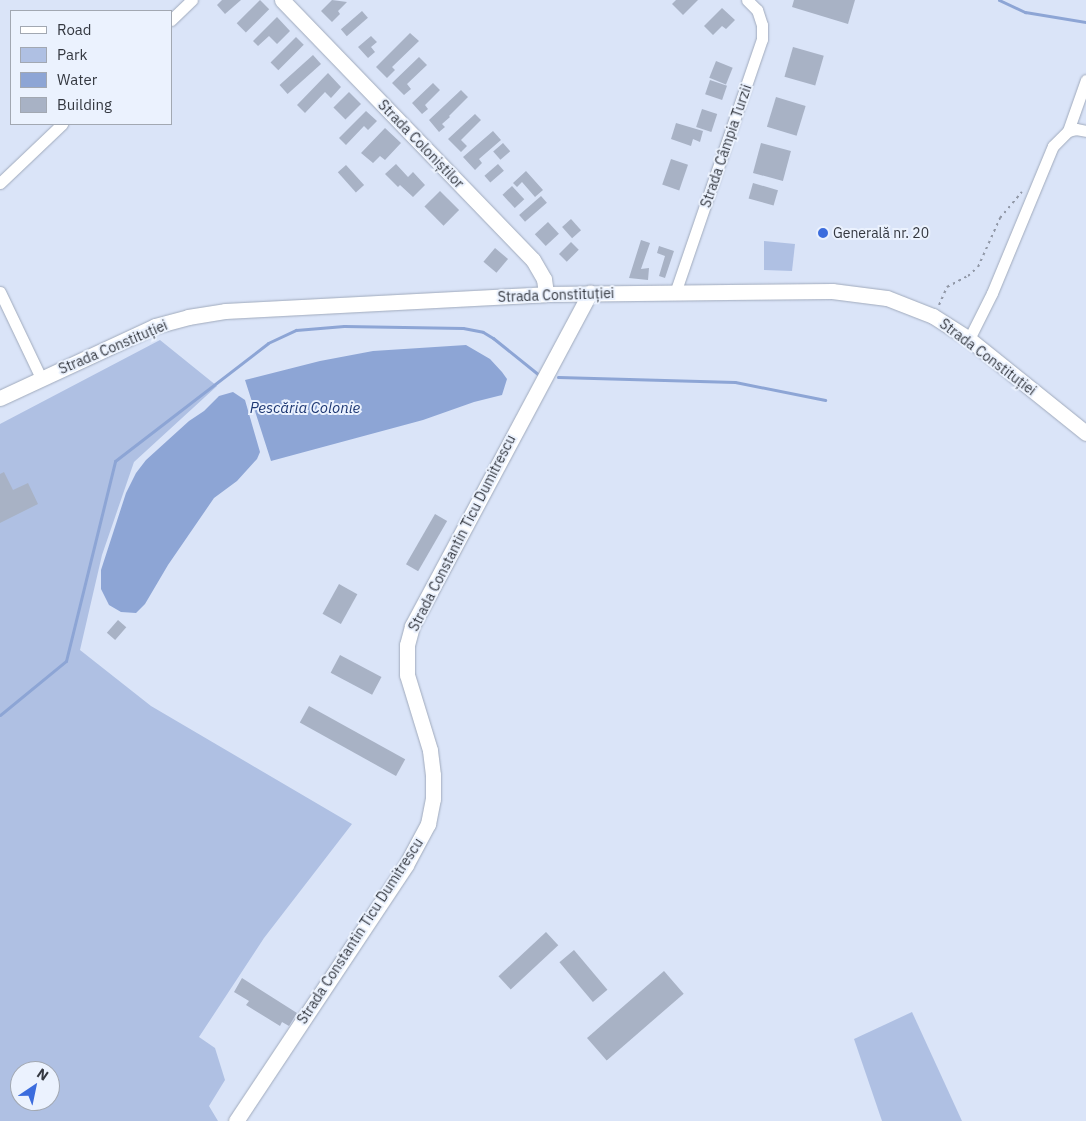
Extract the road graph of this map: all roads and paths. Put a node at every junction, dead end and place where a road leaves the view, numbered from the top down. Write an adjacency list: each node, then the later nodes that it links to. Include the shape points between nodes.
1 (192, 0): 4 (street)
2 (282, 0): 14 (street, Strada Coloniștilor, via 533,260 544,279)
3 (747, 0): 13 (street, Strada Câmpia Turzii, via 757,10 762,39)
4 (172, 19)
5 (1086, 80): 7 (street)
6 (61, 125): 9 (street)
7 (1068, 131): 8 (street); 10 (street, via 1053,146)
8 (1086, 131)
9 (0, 183)
10 (1037, 183): 15 (path, via 1015,198 1000,218 978,267 947,287); 16 (street)
11 (0, 292): 17 (street)
12 (590, 293): 13 (street, Strada Constituției); 14 (street, Strada Constituției); 20 (street, Strada Constantin Ticu Dumitrescu, via 412,626 407,645 408,675 430,750 433,775 428,824 406,865)
13 (675, 293): 15 (street, Strada Constituției, via 832,291 887,298)
14 (546, 294): 17 (street, Strada Constituției, via 272,308 188,317 147,329)
15 (934, 316): 16 (street, Strada Constituției)
16 (970, 339): 19 (street, Strada Constituției)
17 (41, 378): 18 (street, Strada Constituției)
18 (0, 398)
19 (1086, 433)
20 (236, 1121)

